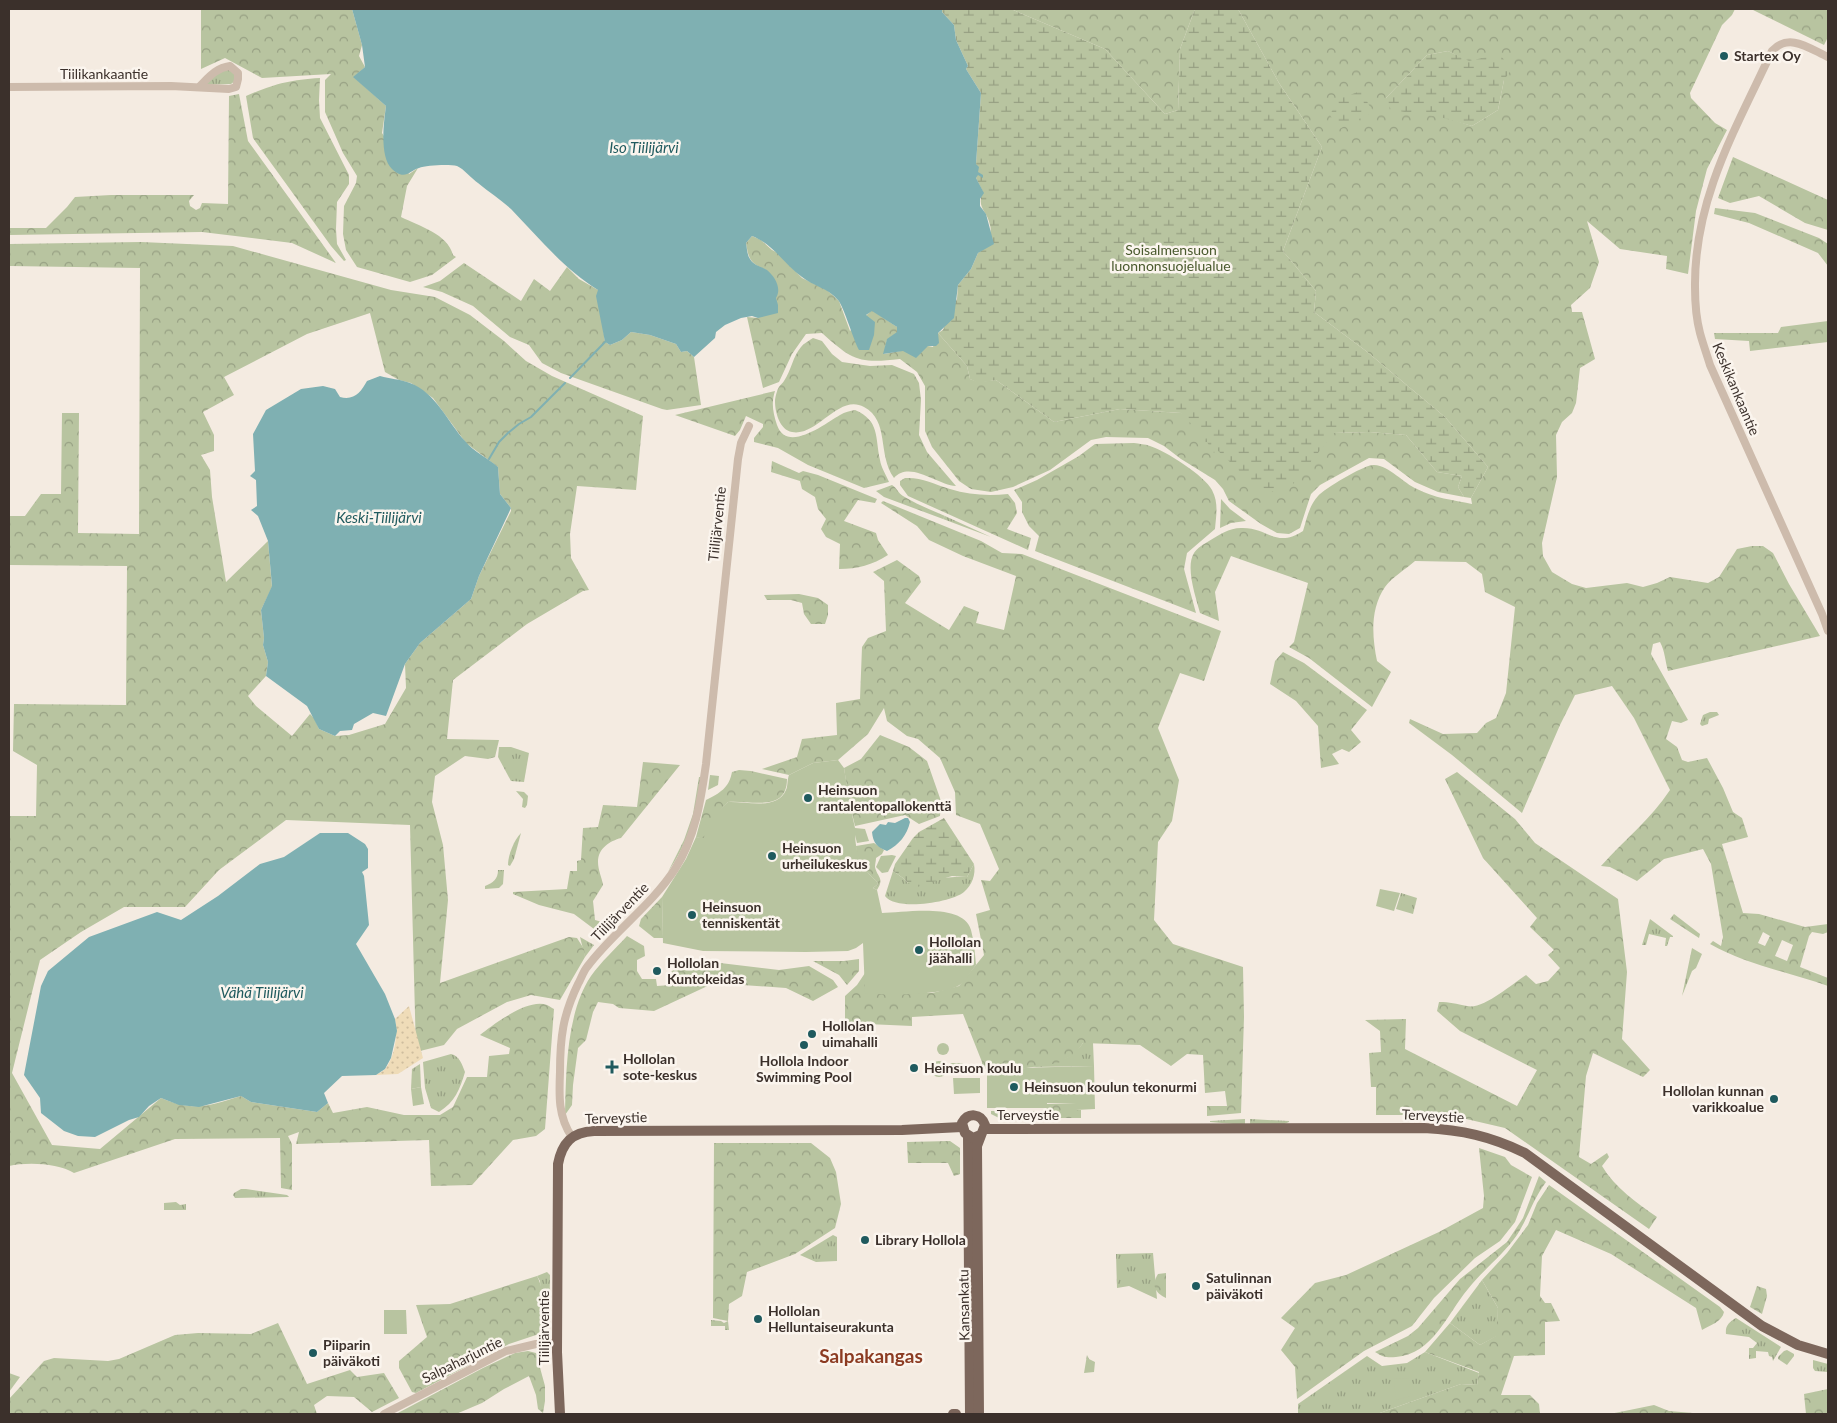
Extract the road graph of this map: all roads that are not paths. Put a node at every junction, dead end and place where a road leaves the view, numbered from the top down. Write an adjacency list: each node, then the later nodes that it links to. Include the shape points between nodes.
1 (1828, 57): 5 (street, Keskikankaantie, via 1795,42 1783,42 1772,51 1709,191 1696,255 1695,299 1699,332 1710,365)
2 (9, 87): 3 (street, Tiilikankaantie)
3 (199, 87): 3 (street, Tiilikankaantie, via 236,87 238,73 230,66 223,67 213,72)
4 (749, 426): 9 (street, Tiilijärventie, via 738,459 706,766 698,812 686,848 664,886 586,968 567,1006 560,1055 560,1106 563,1123)
5 (1828, 631)
6 (962, 1127): 7 (main road, via 966,1117 975,1115 982,1119); 8 (main road); 9 (main road, Terveystie, via 594,1131)
7 (983, 1132): 8 (main road, via 973,1138); 11 (main road, Terveystie, via 1424,1128 1485,1136 1525,1152 1762,1326 1784,1339); 15 (main road, Kansankatu, via 977,1146)
8 (968, 1136): 14 (main road, Kansankatu)
9 (572, 1137): 10 (main road, Tiilijärventie, via 558,1164)
10 (556, 1344): 12 (street, Salpaharjuntie, via 536,1344 506,1351); 13 (main road, Tiilijärventie)
11 (1824, 1353)
12 (384, 1414)
13 (560, 1414)
14 (970, 1414)
15 (979, 1414)

